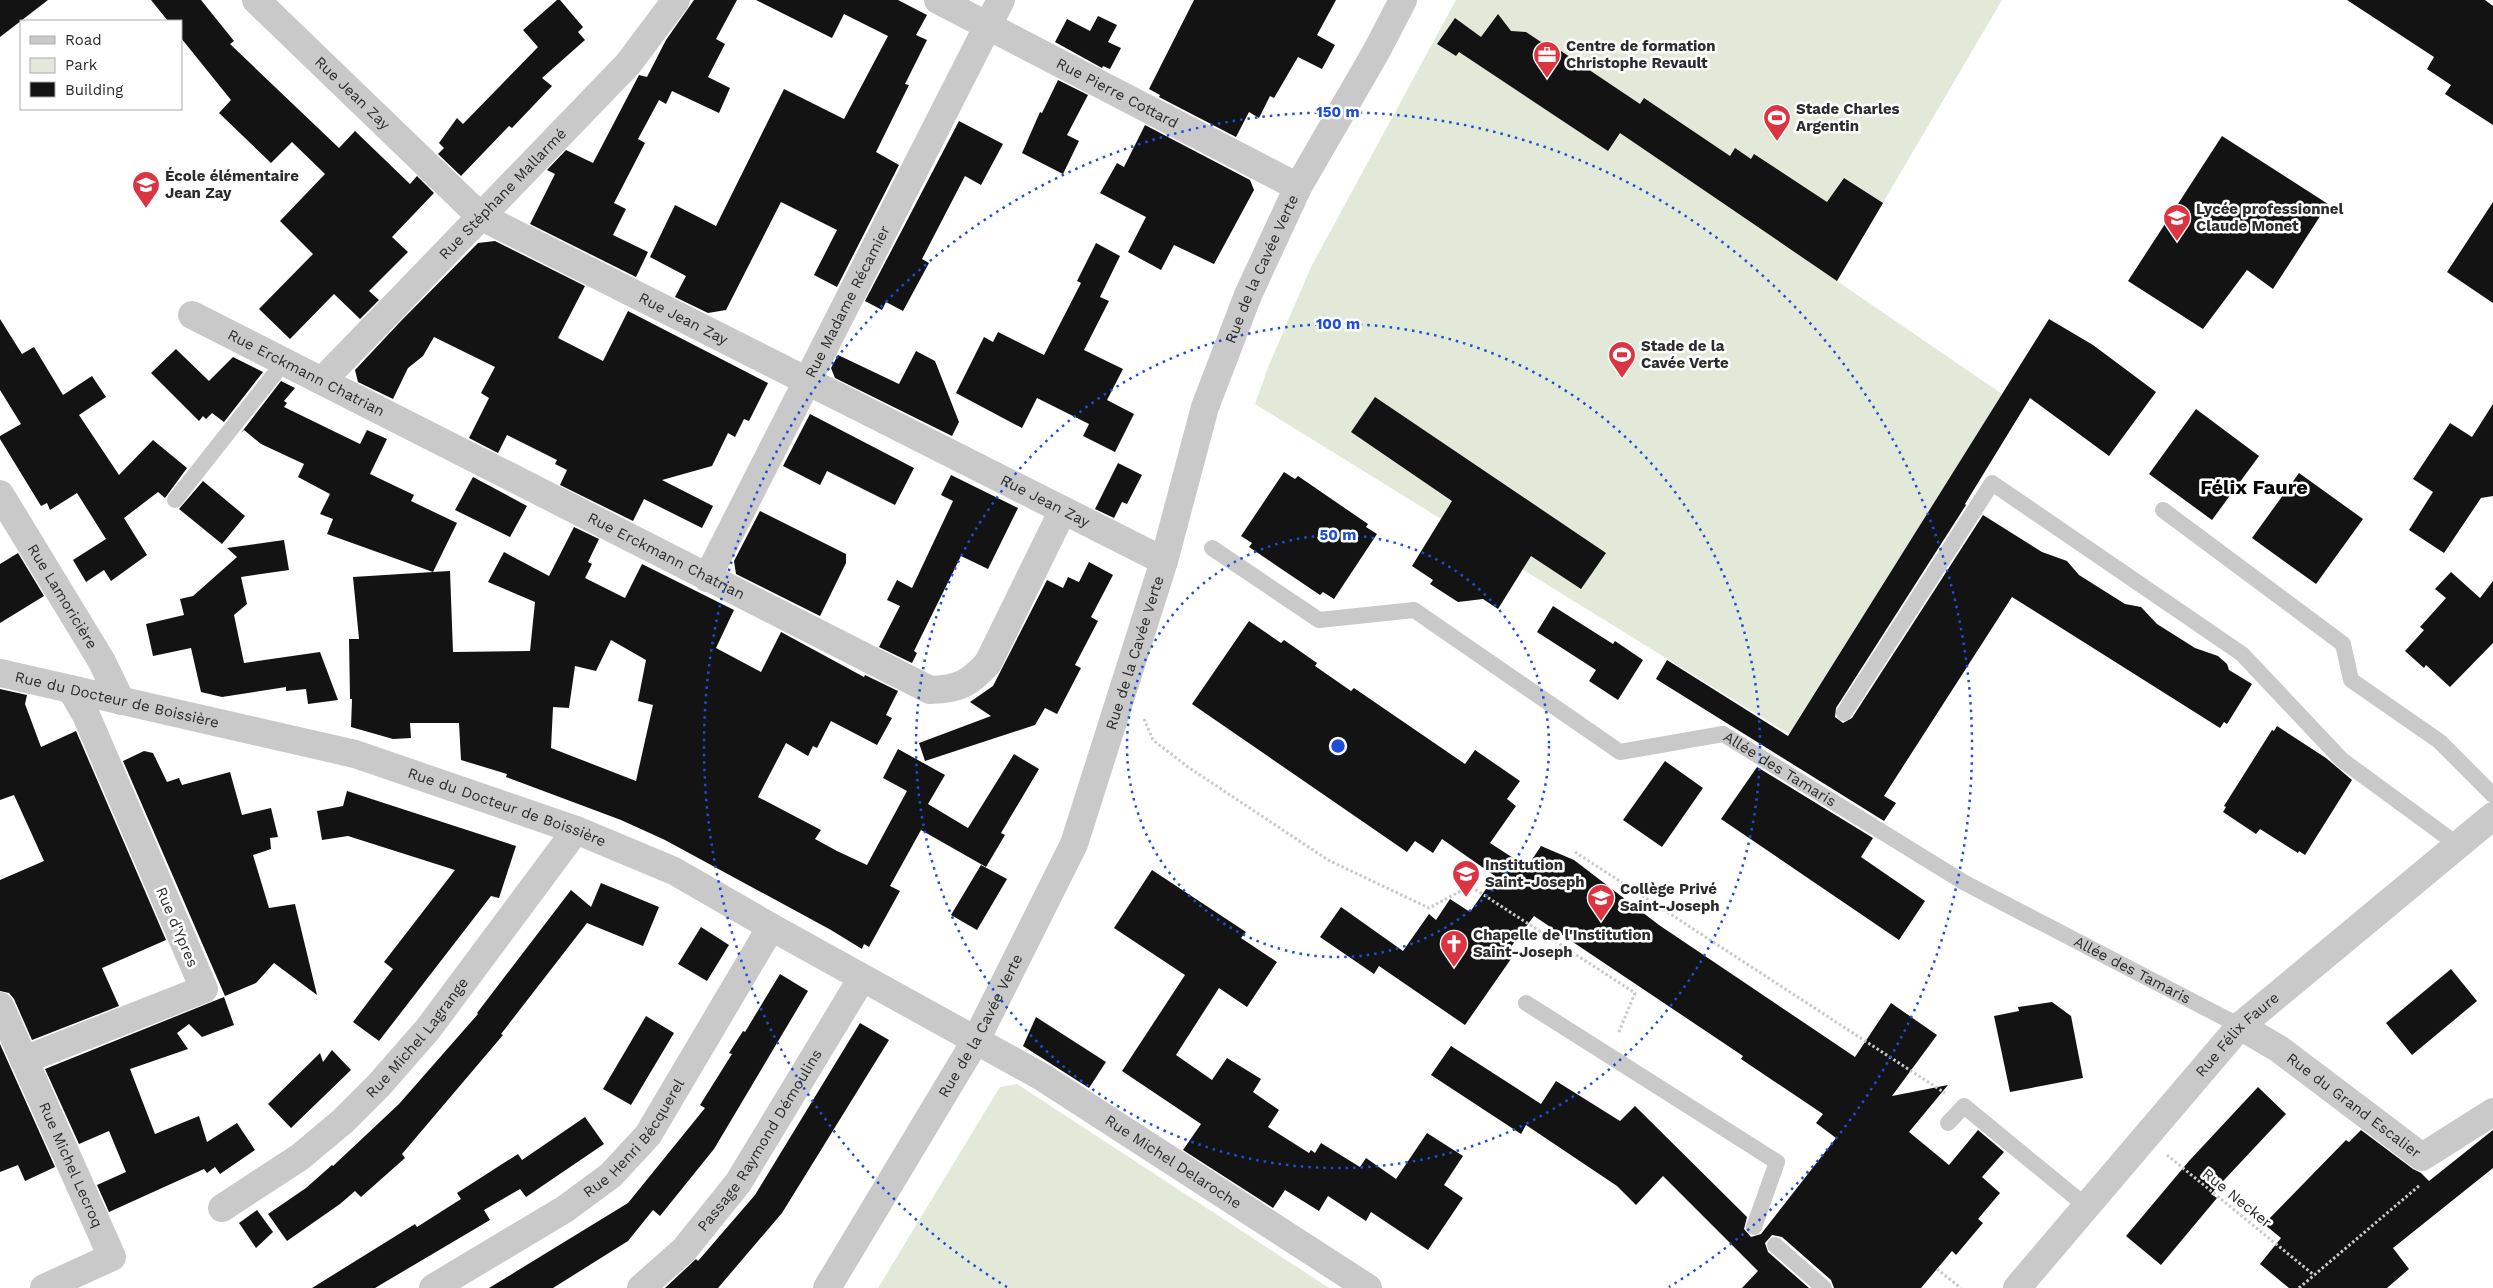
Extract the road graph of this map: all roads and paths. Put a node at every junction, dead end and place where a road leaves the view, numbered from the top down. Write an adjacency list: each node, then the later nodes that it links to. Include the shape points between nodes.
1 (256, 0): 8 (street, Rue Jean Zay)
2 (676, 0): 8 (street, Rue Stéphane Mallarmé, via 628,64)
3 (938, 0): 6 (street, Rue Pierre Cottard)
4 (1000, 0): 6 (street, Rue Madame Récamier)
5 (1403, 0): 7 (street, Rue de la Cavée Verte)
6 (988, 25): 7 (street, Rue Pierre Cottard); 12 (street, Rue Madame Récamier)
7 (1298, 187): 18 (street, Rue de la Cavée Verte, via 1248,295 1205,407)
8 (480, 216): 11 (street, Rue Stéphane Mallarmé); 12 (street, Rue Jean Zay)
9 (192, 315): 10 (street, Rue Erckmann Chatrian)
10 (284, 362): 11 (street, Rue Erckmann Chatrian); 14 (lane)
11 (322, 381): 19 (street, Rue Erckmann Chatrian)
12 (807, 381): 15 (street, Rue Jean Zay); 19 (street, Rue Madame Récamier)
13 (0, 494): 23 (street, Rue Lamoricière, via 101,660)
14 (175, 500)
15 (1063, 510): 18 (street, Rue Jean Zay); 19 (street, Rue Erckmann Chatrian, via 988,663 973,679 952,690 930,690)
16 (2163, 510): 25 (lane, via 2343,644 2351,680 2439,741)
17 (1212, 548): 34 (lane, Allée des Tamaris, via 1319,620 1414,610 1620,752 1723,734 1965,883)
18 (1164, 561): 21 (street, Rue de la Cavée Verte)
19 (707, 578)
20 (0, 673): 22 (street, Rue du Docteur de Boissière)
21 (1126, 678): 35 (street, Rue de la Cavée Verte, via 1074,844); 36 (path, via 1153,740 1328,860 1429,908 1470,886 1635,993)
22 (71, 689): 23 (street, Rue du Docteur de Boissière); 37 (street, Rue d'Ypres, via 86,715 204,989)
23 (121, 700): 27 (street, Rue du Docteur de Boissière, via 355,754)
24 (1844, 713): 28 (lane, via 1992,483 2242,654 2342,760)
25 (2493, 795)
26 (2493, 816): 28 (street, Rue Félix Faure)
27 (576, 830): 30 (street, Rue du Docteur de Boissière, via 674,871); 44 (street, Rue Michel Lagrange, via 428,1029 379,1085 343,1122 300,1157)
28 (2458, 845): 34 (street, Rue Félix Faure)
29 (1575, 852): 38 (path)
30 (771, 927): 31 (street, Rue du Docteur de Boissière); 50 (street, Rue Henri Bécquerel, via 648,1135 611,1175 565,1209)
31 (862, 978): 35 (street, Rue du Docteur de Boissière); 51 (street, Passage Raymond Démoulins, via 738,1183 684,1250)
32 (1526, 1003): 36 (lane)
33 (0, 1006): 37 (street, Rue Michel Lecroq)
34 (2240, 1026): 39 (street, Rue du Grand Escalier, via 2279,1049 2422,1157); 41 (street, Rue Félix Faure)
35 (976, 1040): 52 (street, Rue de la Cavée Verte); 53 (street, Rue Michel Delaroche, via 1042,1077)
36 (1609, 1055): 45 (lane, via 1777,1162)
37 (24, 1060): 49 (street, Rue Michel Lecroq, via 112,1257)
38 (1964, 1106): 40 (lane); 43 (lane)
39 (2493, 1112)
40 (1948, 1123)
41 (2145, 1137): 43 (street, Rue Félix Faure); 48 (path, Rue Necker)
42 (2426, 1180): 48 (path)
43 (2086, 1206): 56 (street, Rue Félix Faure)
44 (222, 1208)
45 (1754, 1227)
46 (1775, 1245): 54 (lane)
47 (1937, 1269): 55 (path)
48 (2314, 1275): 57 (path)
49 (44, 1288)
50 (433, 1288)
51 (641, 1288)
52 (827, 1288)
53 (1368, 1288)
54 (1824, 1288)
55 (1960, 1288)
56 (2017, 1288)
57 (2299, 1288)

